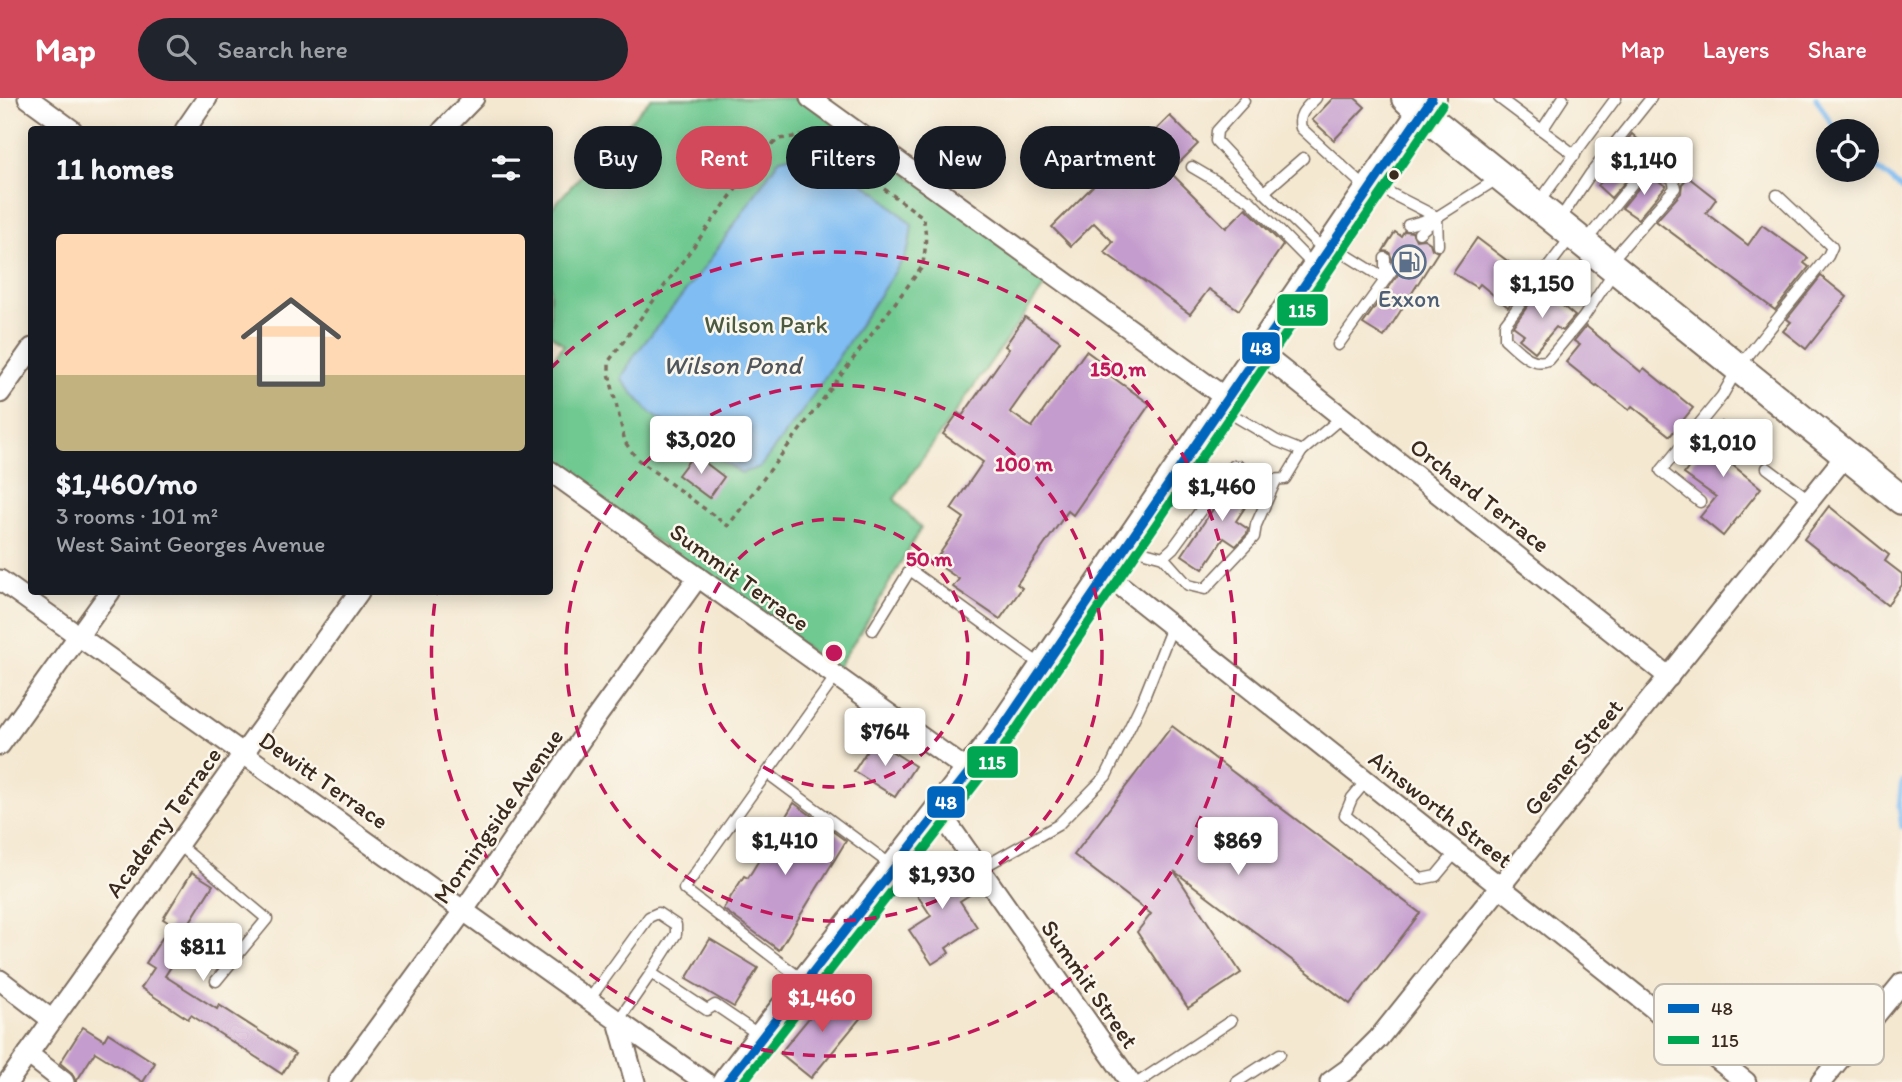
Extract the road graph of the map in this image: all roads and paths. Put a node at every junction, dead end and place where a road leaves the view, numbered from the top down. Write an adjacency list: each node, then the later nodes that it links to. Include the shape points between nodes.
1 (28, 98): 12 (street)
2 (207, 98): 13 (street)
3 (474, 98): 14 (street)
4 (1317, 98): 20 (lane, via 1301,114 1301,128)
5 (1499, 98): 15 (lane)
6 (1563, 98): 15 (lane)
7 (1616, 98): 16 (lane)
8 (1651, 98): 25 (lane, via 1591,173)
9 (815, 100): 39 (street)
10 (1244, 101): 21 (lane, via 1217,131 1216,141)
11 (1420, 103): 19 (main road); 20 (main road)
12 (66, 126)
13 (188, 126)
14 (447, 126)
15 (1542, 130): 16 (lane)
16 (1575, 155): 25 (lane)
17 (1303, 158): 21 (lane)
18 (1192, 167): 28 (lane, via 1250,201)
19 (1501, 177): 23 (lane); 25 (main road)
20 (1371, 188): 23 (lane); 28 (main road)
21 (1264, 192): 28 (lane)
22 (1777, 195): 37 (lane, via 1832,247)
23 (1437, 218): 24 (lane); 26 (lane); 27 (lane)
24 (1408, 225)
25 (1563, 227): 31 (main road); 31 (lane, via 1644,169 1653,166 1673,179 1675,188); 31 (lane, via 1509,317 1504,339 1532,361 1548,360 1583,318)
26 (1419, 233)
27 (1438, 246)
28 (1325, 256): 32 (lane); 35 (main road)
29 (1385, 258): 32 (lane)
30 (1396, 265): 32 (lane)
31 (1612, 267): 37 (main road)
32 (1387, 279): 33 (lane)
33 (1338, 345)
34 (615, 351): 34 (path, via 764,151 779,139 800,136 819,142 923,217 922,267 728,526 637,459 625,442 609,373)
35 (1260, 352): 39 (main road); 40 (street, Orchard Terrace)
36 (28, 354): 38 (street)
37 (1738, 368): 42 (main road); 48 (lane, via 1722,396 1661,471)
38 (0, 393)
39 (1224, 404): 41 (lane, via 1277,441); 49 (main road)
40 (1342, 417): 41 (lane); 61 (street, Orchard Terrace)
41 (1302, 451): 45 (lane, via 1285,479)
42 (1846, 455): 46 (main road); 47 (street, Gesner Street)
43 (1767, 468): 47 (lane)
44 (553, 473): 52 (street, Summit Terrace)
45 (1276, 480): 50 (lane, via 1233,466); 50 (lane, via 1254,537 1205,589 1188,585)
46 (1900, 494)
47 (1810, 500): 61 (street, Gesner Street)
48 (1700, 502)
49 (1127, 546): 50 (lane); 51 (main road)
50 (1163, 557)
51 (1107, 575): 56 (street, Ainsworth Street); 59 (main road)
52 (698, 577): 60 (street, Summit Terrace); 73 (street, Morningside Avenue)
53 (0, 580): 58 (street, Dewitt Terrace)
54 (108, 595): 58 (street)
55 (357, 595): 63 (street, Academy Terrace)
56 (1172, 627): 66 (street, Ainsworth Street); 71 (lane, via 1106,775 1058,825)
57 (873, 630): 59 (lane, via 910,570)
58 (79, 636): 62 (street); 63 (street, Dewitt Terrace)
59 (1044, 667): 64 (main road)
60 (836, 676): 64 (street, Summit Terrace); 65 (lane)
61 (1669, 677): 72 (street, Gesner Street)
62 (0, 745)
63 (243, 753): 68 (street, Academy Terrace); 73 (street, Dewitt Terrace)
64 (970, 772): 67 (main road)
65 (767, 773): 70 (lane); 77 (lane, via 684,889)
66 (1366, 781): 69 (street, Ainsworth Street); 69 (lane, via 1345,815 1421,879 1436,876)
67 (939, 811): 70 (main road); 71 (street, Summit Street)
68 (178, 844): 76 (lane, via 267,919); 82 (street, Academy Terrace)
69 (1456, 852): 72 (street, Ainsworth Street)
70 (895, 867): 77 (main road)
71 (980, 869): 96 (street, Summit Street)
72 (1500, 887): 81 (street, Ainsworth Street); 99 (street, Gesner Street, via 1378,1039)
73 (464, 910): 79 (street, Dewitt Terrace); 92 (street, Morningside Avenue)
74 (651, 973): 79 (lane, via 676,934 676,925 658,913 649,917); 83 (lane); 85 (lane, via 707,1010 715,1005)
75 (0, 980): 82 (street)
76 (216, 981)
77 (805, 982): 85 (main road)
78 (1902, 983): 80 (street)
79 (589, 1000): 83 (street, Dewitt Terrace)
80 (1884, 1005)
81 (1654, 1009)
82 (52, 1020): 86 (street, Academy Terrace)
83 (618, 1021): 93 (street); 94 (street, Dewitt Terrace)
84 (1231, 1021): 97 (lane)
85 (762, 1037): 95 (main road)
86 (28, 1054): 90 (street, Academy Terrace); 91 (street)
87 (1280, 1054): 98 (lane)
88 (1725, 1065): 100 (street, Ainsworth Street)
89 (1835, 1065): 101 (street)
90 (8, 1082)
91 (64, 1082)
92 (338, 1082)
93 (635, 1082)
94 (705, 1082)
95 (727, 1082)
96 (1129, 1082)
97 (1139, 1082)
98 (1237, 1082)
99 (1330, 1082)
100 (1746, 1082)
101 (1821, 1082)

